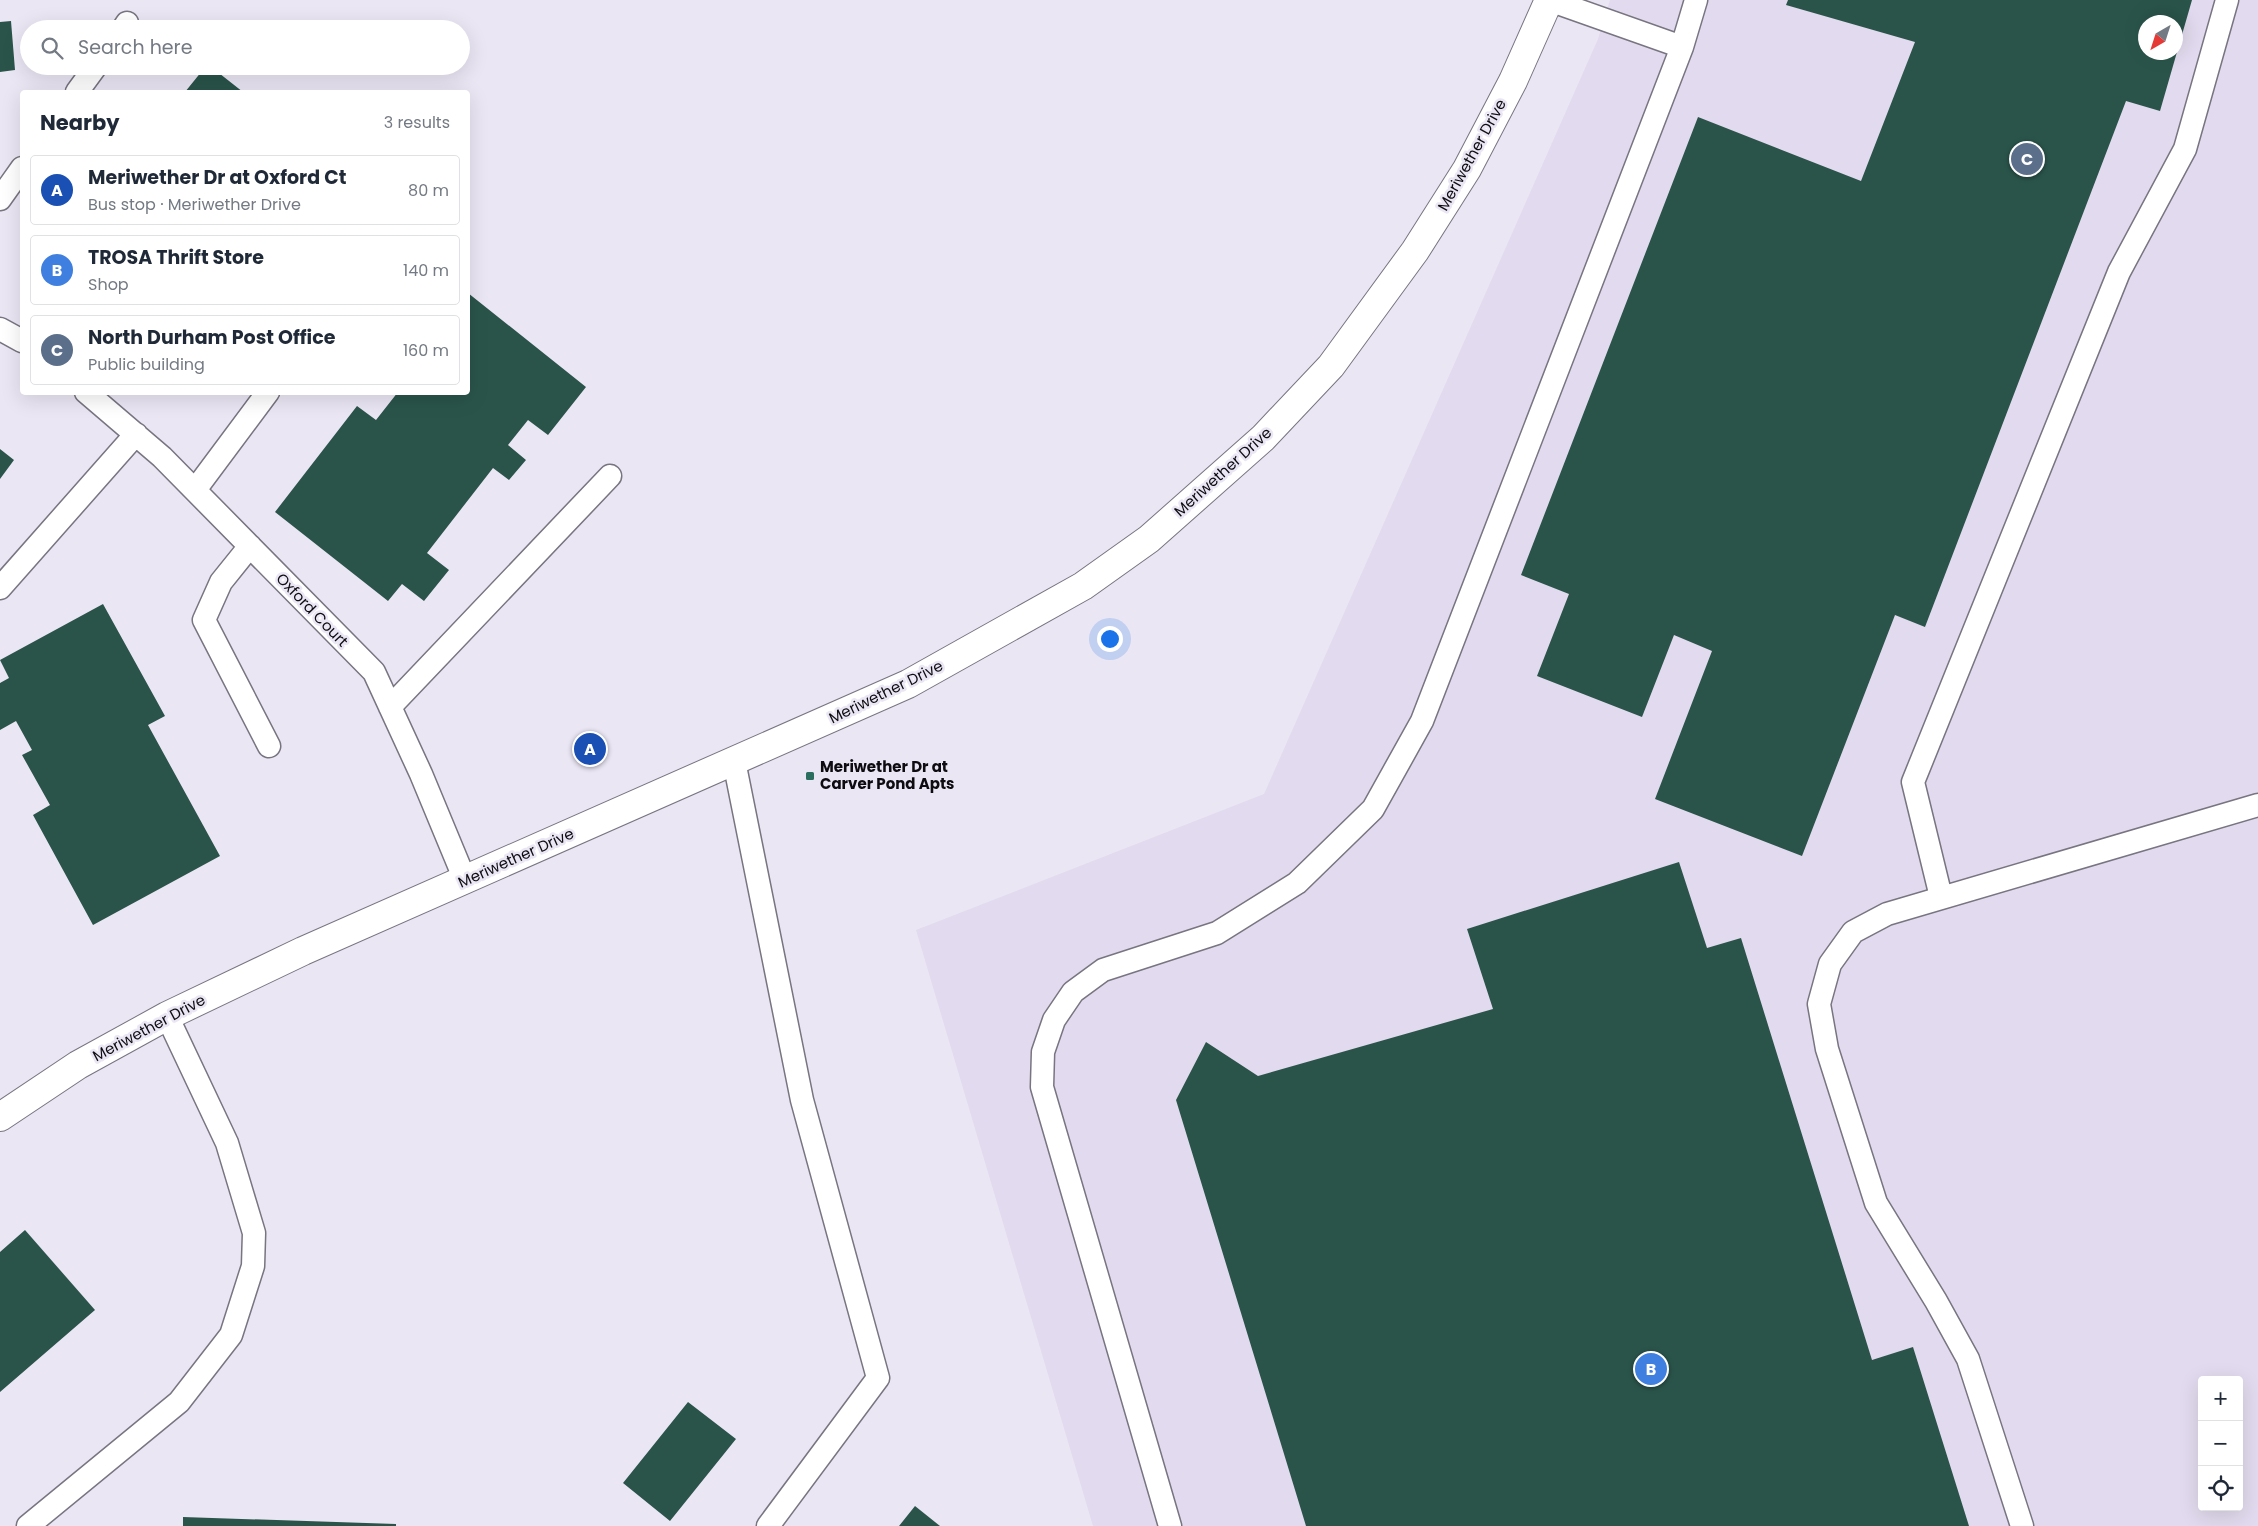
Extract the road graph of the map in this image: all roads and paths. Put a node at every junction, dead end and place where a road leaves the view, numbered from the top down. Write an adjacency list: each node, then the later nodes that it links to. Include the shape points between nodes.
1 (1549, 0): 4 (lane); 20 (street, Meriwether Drive, via 1513,81 1467,169 1415,251 1331,366 1264,438 1149,539 1083,586 908,684)
2 (1696, 0): 4 (lane)
3 (2228, 0): 23 (lane, via 2185,149 2118,272 1913,782)
4 (1682, 48): 28 (lane, via 1422,721 1373,809 1297,883 1217,933 1103,970 1072,992 1054,1020 1043,1052 1042,1087)
5 (89, 75): 6 (lane)
6 (78, 90)
7 (20, 171): 8 (lane)
8 (0, 200)
9 (0, 329): 10 (lane)
10 (20, 340)
11 (90, 395): 13 (lane, Oxford Court)
12 (266, 395): 15 (lane)
13 (136, 434): 15 (lane, Oxford Court); 17 (lane)
14 (610, 476): 18 (lane)
15 (195, 490): 16 (lane, Oxford Court)
16 (250, 546): 18 (lane, Oxford Court, via 374,672); 19 (lane, via 221,582 204,620)
17 (0, 588)
18 (390, 707): 22 (lane, Oxford Court)
19 (269, 746)
20 (734, 761): 22 (street, Meriwether Drive); 27 (lane, via 802,1100 878,1378)
21 (2258, 805): 23 (lane)
22 (466, 880): 24 (street, Meriwether Drive, via 303,951)
23 (1941, 898): 29 (lane, via 1887,914 1852,932 1830,964 1819,1004 1827,1049 1876,1203 1968,1359)
24 (166, 1016): 25 (street, Meriwether Drive, via 78,1065); 26 (lane, via 227,1143 254,1233 254,1266 231,1335 179,1402)
25 (0, 1117)
26 (28, 1526)
27 (768, 1526)
28 (1170, 1526)
29 (2022, 1526)

